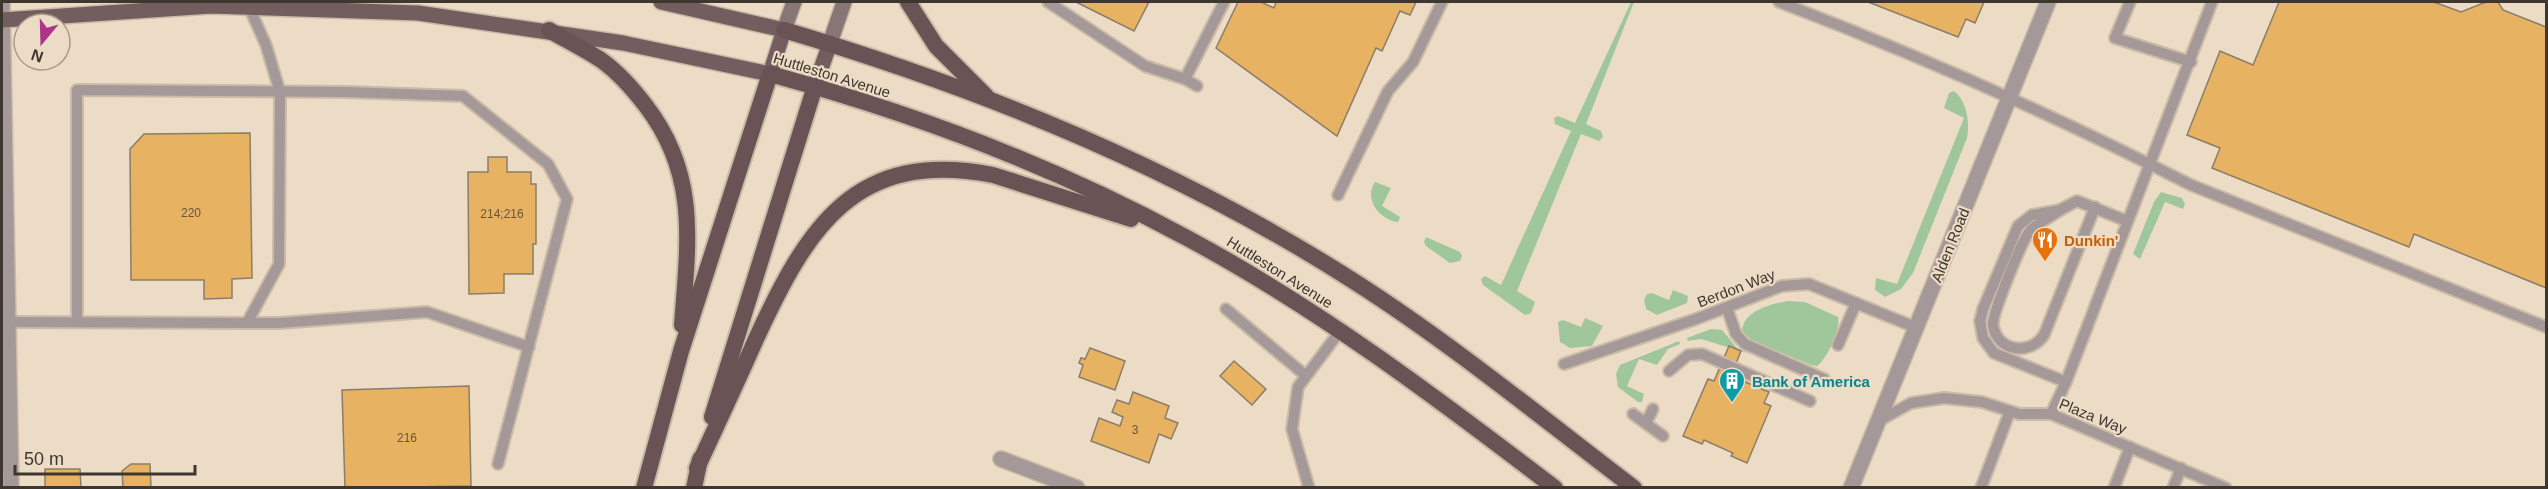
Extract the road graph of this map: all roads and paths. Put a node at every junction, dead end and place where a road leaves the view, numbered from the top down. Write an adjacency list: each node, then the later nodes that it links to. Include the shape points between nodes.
1 (2, 2): 14 (street)
2 (661, 2): 16 (main road, Huttleston Avenue)
3 (794, 2): 16 (main road)
4 (844, 2): 17 (main road)
5 (908, 2): 25 (highway, via 936,46)
6 (1048, 2): 20 (lane, via 1145,66)
7 (1224, 2): 20 (lane)
8 (1442, 2): 28 (lane, via 1413,62 1388,92)
9 (1779, 2): 24 (lane, via 1934,62)
10 (2048, 2): 24 (street, Alden Road)
11 (2130, 2): 18 (lane, via 2115,38)
12 (2212, 2): 18 (lane)
13 (249, 7): 14 (main road, Huttleston Avenue, via 171,8); 15 (main road, Huttleston Avenue, via 418,13); 23 (lane)
14 (2, 20): 26 (street)
15 (549, 30): 19 (main road, Huttleston Avenue); 44 (highway, via 602,61 624,80 669,140 680,168 687,205)
16 (784, 30): 17 (highway, Huttleston Avenue); 19 (main road)
17 (830, 43): 21 (main road); 25 (highway, Huttleston Avenue)
18 (2191, 62): 27 (lane)
19 (770, 74): 21 (highway, Huttleston Avenue); 44 (highway)
20 (1185, 79): 22 (lane)
21 (815, 86): 32 (highway, Huttleston Avenue, via 993,147); 61 (highway)
22 (1197, 86)
23 (280, 92): 37 (lane, via 77,90); 38 (lane, via 279,264); 43 (lane, via 463,96 548,164 567,199)
24 (2008, 97): 27 (lane); 40 (street, Alden Road)
25 (991, 101): 69 (highway, Huttleston Avenue, via 1164,174 1309,254 1425,329)
26 (3, 163): 36 (street)
27 (2151, 163): 31 (lane); 39 (lane, via 2198,187)
28 (1338, 195)
29 (2095, 207): 30 (lane, via 2077,201); 30 (lane, via 2044,335 2031,347 2014,349 1995,332 1994,314 2028,234); 31 (lane)
30 (2060, 210): 49 (lane, via 2042,211 2026,218 2015,231 1983,309 1980,327 1994,352)
31 (2127, 221): 49 (lane)
32 (1186, 237): 41 (highway, Huttleston Avenue); 61 (highway, via 970,170 924,169 861,190 828,215 804,246 778,291)
33 (1856, 303): 34 (lane, Berdon Way, via 1801,283 1782,286); 40 (lane, Berdon Way); 42 (lane)
34 (1727, 308): 45 (lane, Berdon Way); 48 (lane, via 1736,334 1745,344)
35 (1226, 309): 47 (lane)
36 (7, 321): 37 (lane); 63 (street)
37 (77, 322): 38 (lane)
38 (248, 323): 43 (lane, via 427,312)
39 (2547, 327)
40 (1917, 328): 55 (street, Alden Road)
41 (1340, 331): 47 (lane); 68 (highway, Huttleston Avenue)
42 (1838, 345)
43 (529, 346): 60 (lane)
44 (681, 351): 64 (highway)
45 (1564, 364)
46 (1669, 371): 50 (lane, via 1688,355 1702,354)
47 (1305, 375): 67 (lane, via 1298,387 1292,429)
48 (1824, 379)
49 (2066, 382): 54 (lane)
50 (1810, 401)
51 (1653, 409): 56 (lane)
52 (2010, 411): 54 (lane, Plaza Way); 55 (lane, Plaza Way, via 1982,402 1944,398 1911,403); 71 (lane)
53 (1633, 414): 56 (lane)
54 (2051, 414): 58 (lane, Plaza Way)
55 (1876, 422): 70 (street, Alden Road)
56 (1646, 423): 57 (lane)
57 (1663, 436)
58 (2130, 447): 62 (lane, Plaza Way); 72 (lane)
59 (1000, 459): 66 (street)
60 (498, 464)
61 (697, 468): 65 (highway)
62 (2181, 468): 73 (lane); 74 (lane, Plaza Way)
63 (11, 488)
64 (644, 488)
65 (694, 488)
66 (1077, 488)
67 (1309, 488)
68 (1555, 488)
69 (1634, 488)
70 (1851, 488)
71 (1981, 488)
72 (2114, 488)
73 (2173, 488)
74 (2226, 488)

